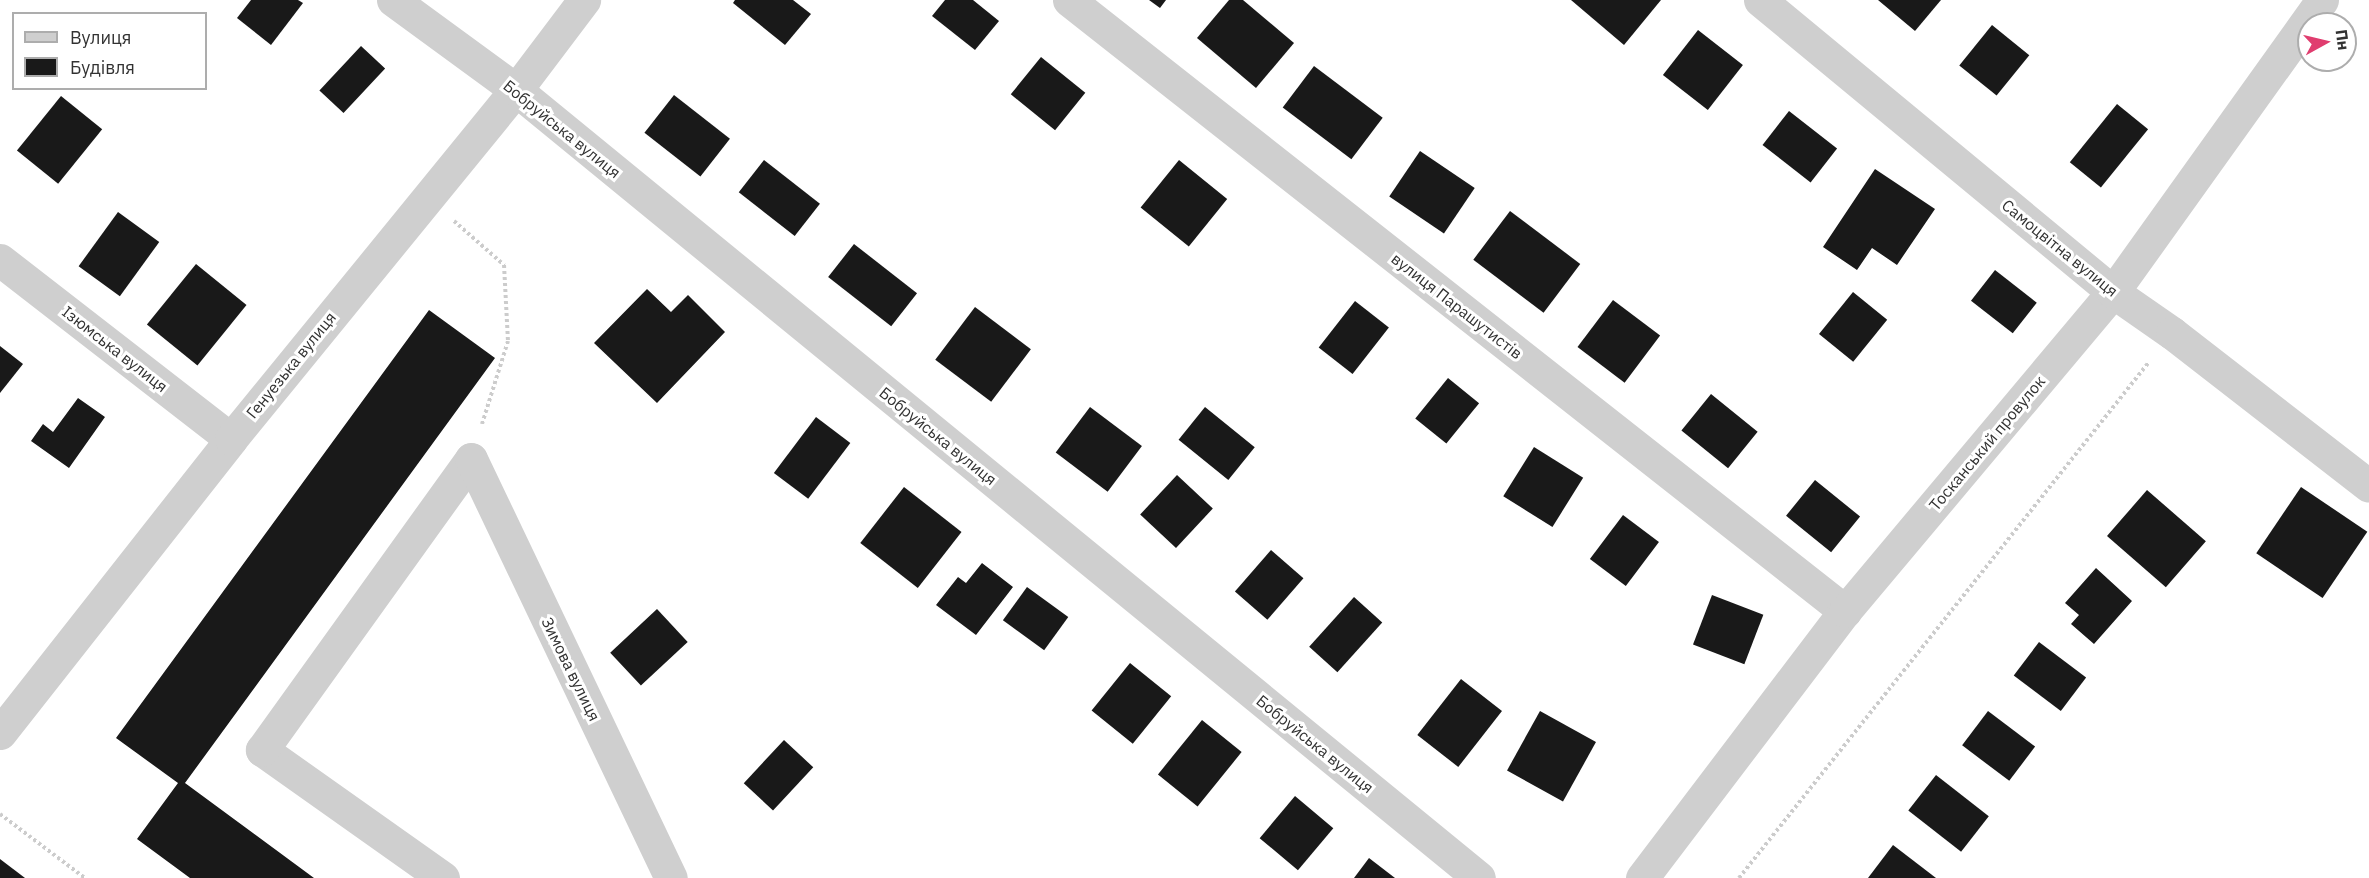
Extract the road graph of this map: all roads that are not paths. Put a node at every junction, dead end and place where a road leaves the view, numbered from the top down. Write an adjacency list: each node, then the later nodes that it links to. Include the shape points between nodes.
1 (393, 0): 6 (street, Бобруйська вулиця)
2 (584, 0): 6 (street, Генуезька вулиця)
3 (1069, 0): 11 (street, вулиця Парашутистів)
4 (1760, 0): 8 (street, Самоцвітна вулиця)
5 (2322, 0): 8 (street, Тосканський провулок)
6 (516, 90): 9 (street, Генуезька вулиця); 15 (street, Бобруйська вулиця)
7 (0, 260): 9 (street, Ізюмська вулиця)
8 (2113, 292): 10 (street, Самоцвітна вулиця); 11 (street, Тосканський провулок)
9 (231, 439): 12 (street, Генуезька вулиця)
10 (2369, 486)
11 (1845, 611): 16 (street, Тосканський провулок)
12 (0, 733)
13 (443, 878): 14 (street, Зимова вулиця, via 262,750 471,459)
14 (671, 878)
15 (1479, 878)
16 (1642, 878)

